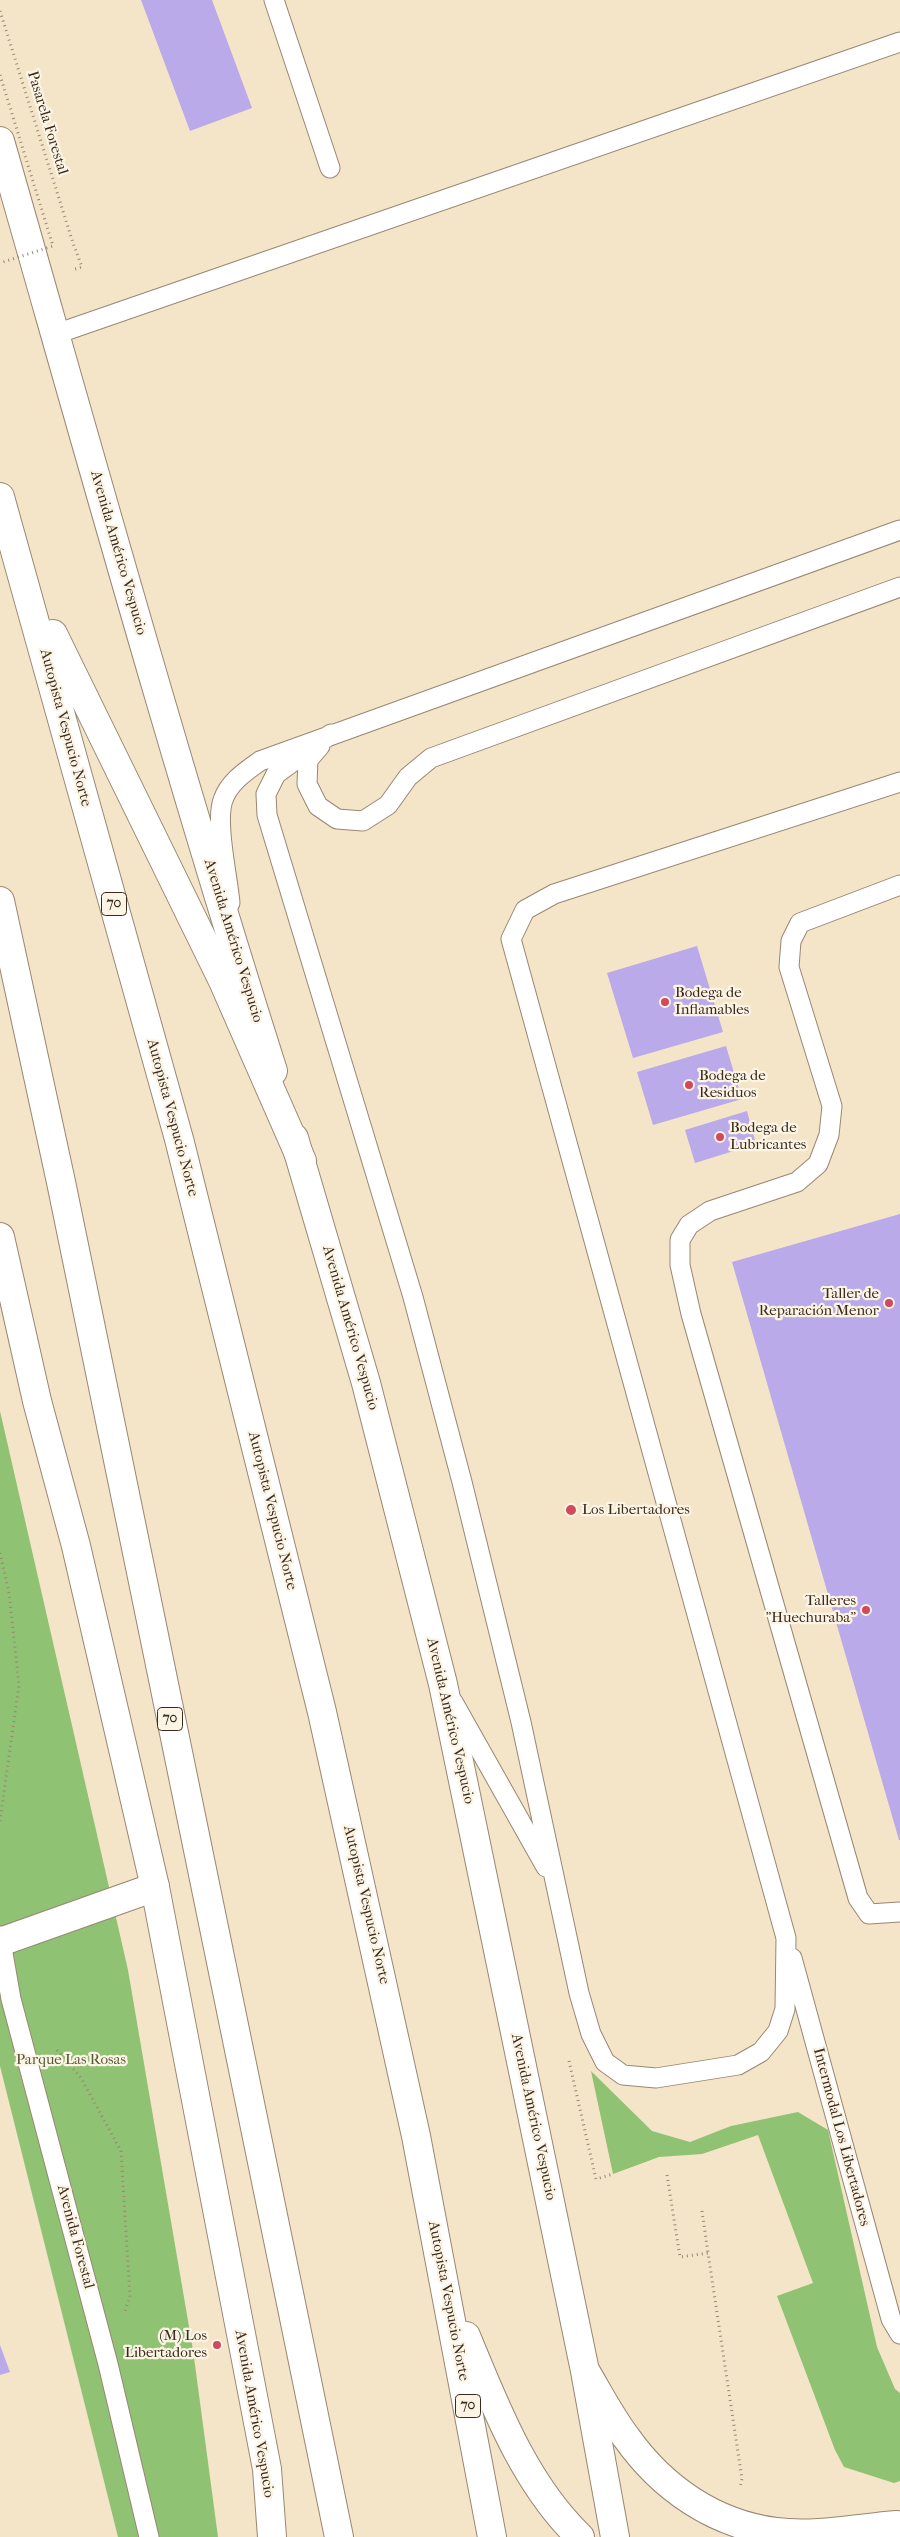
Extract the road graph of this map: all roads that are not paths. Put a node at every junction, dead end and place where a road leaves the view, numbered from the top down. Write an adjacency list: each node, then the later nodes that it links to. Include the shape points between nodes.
1 (274, 0): 4 (lane)
2 (900, 42): 5 (lane)
3 (0, 142): 5 (main road, Avenida Américo Vespucio)
4 (330, 168)
5 (56, 334): 14 (main road, Avenida Américo Vespucio, via 107,520)
6 (0, 497): 8 (main road, Autopista Vespucio Norte / 70)
7 (900, 530): 10 (lane)
8 (22, 569): 15 (main road, via 223,981); 23 (main road, Autopista Vespucio Norte / 70, via 178,1139 285,1563 355,1855)
9 (900, 587): 10 (lane, via 431,758 408,778 388,806 363,821 337,819 318,806 307,784 308,760)
10 (331, 734): 14 (lane, via 260,761 238,777 223,799 221,819); 18 (lane, via 276,774 266,794 267,814 415,1307 462,1482)
11 (900, 782): 21 (lane, Intermodal Los Libertadores, via 554,894 524,910 512,939)
12 (900, 885): 20 (lane, via 800,923 791,941 789,968 832,1106 829,1135 818,1164 797,1182 710,1211 689,1225 680,1240 680,1265 691,1314 858,1898 870,1914)
13 (0, 901): 29 (main road, 70, via 59,1172)
14 (237, 957): 15 (main road, Avenida Américo Vespucio)
15 (302, 1161): 17 (main road, Avenida Américo Vespucio, via 369,1392)
16 (0, 1237): 19 (main road, Avenida Américo Vespucio)
17 (443, 1684): 18 (lane); 25 (main road, Avenida Américo Vespucio)
18 (556, 1884): 21 (lane, via 591,2034 605,2062 624,2076 656,2078 738,2065 761,2052 778,2031 785,2009)
19 (155, 1887): 22 (main road); 28 (main road, Avenida Américo Vespucio, via 265,2460)
20 (900, 1912)
21 (786, 1938): 24 (lane, Intermodal Los Libertadores, via 891,2319)
22 (0, 1940): 27 (lane, Avenida Forestal, via 11,1999 108,2364)
23 (443, 2276): 30 (main road, Autopista Vespucio Norte / 70); 31 (main road, via 478,2366 508,2431 547,2500)
24 (900, 2334)
25 (585, 2371): 26 (main road, via 625,2437 650,2467 700,2507 730,2521 777,2532 804,2533); 32 (main road, Avenida Américo Vespucio)
26 (899, 2524): 33 (main road)
27 (149, 2537)
28 (272, 2537)
29 (339, 2537)
30 (492, 2537)
31 (580, 2537)
32 (614, 2537)
33 (868, 2537)

